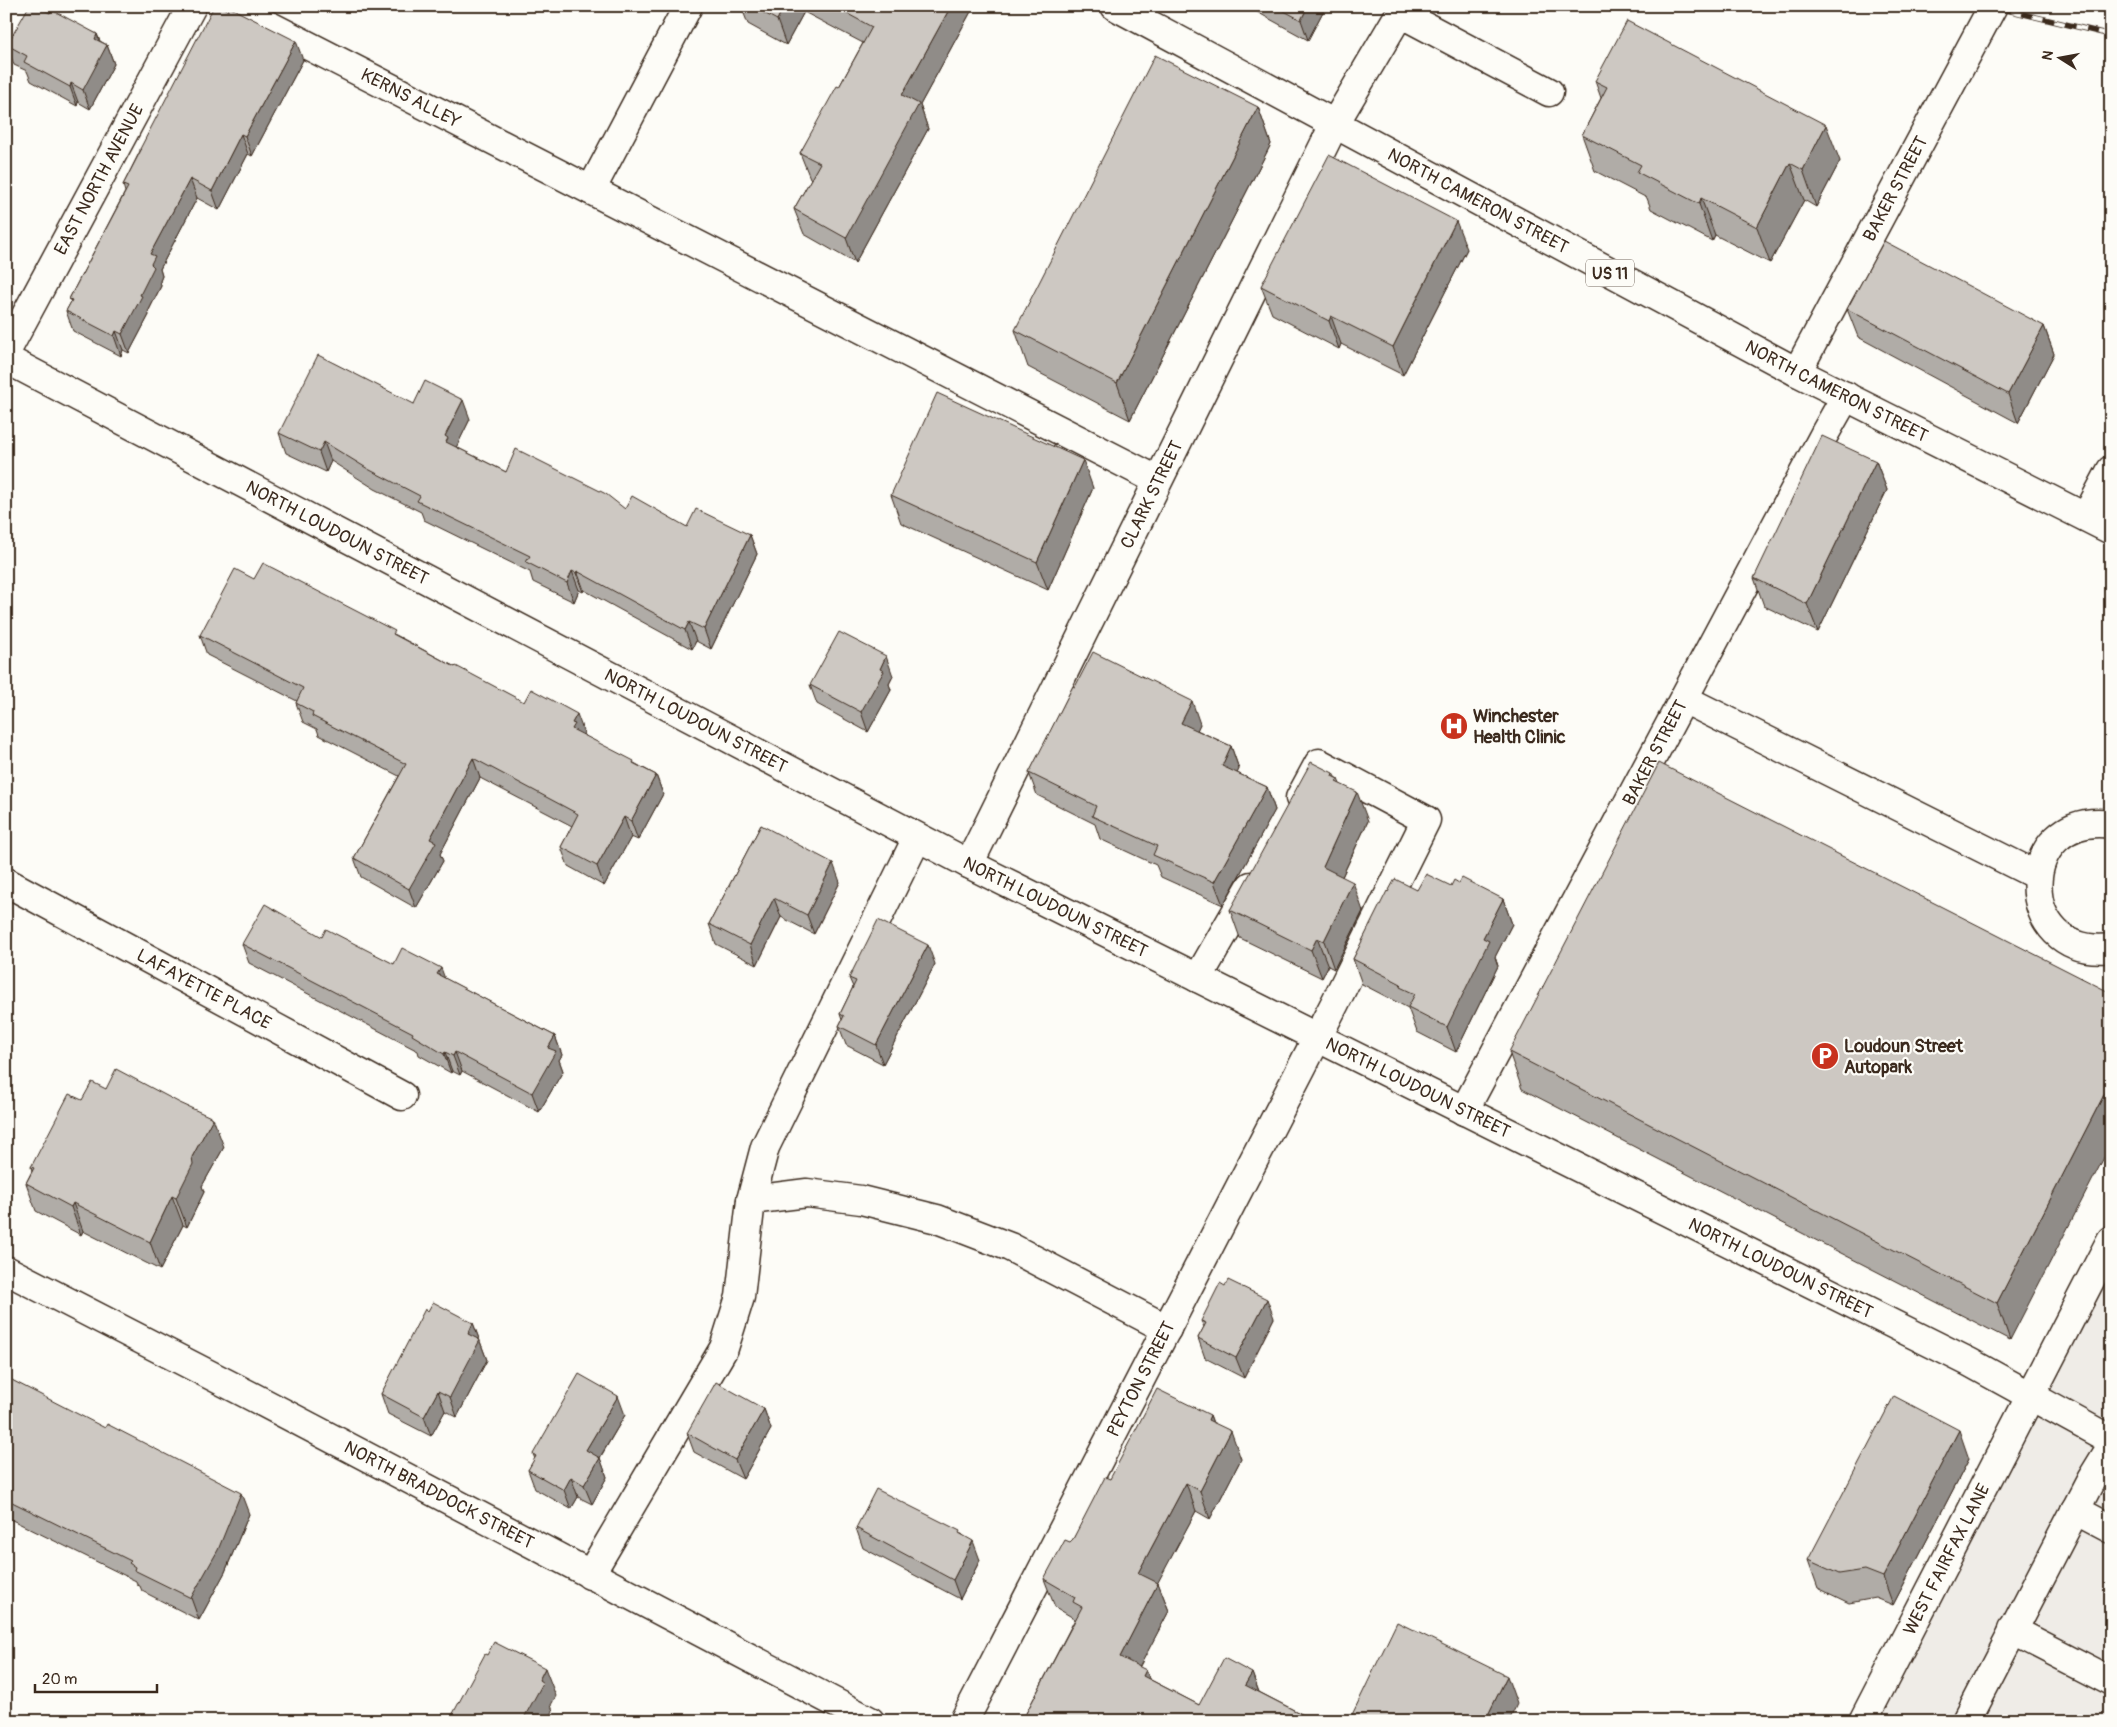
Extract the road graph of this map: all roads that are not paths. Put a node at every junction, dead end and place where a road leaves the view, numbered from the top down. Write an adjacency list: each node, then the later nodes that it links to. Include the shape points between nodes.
1 (192, 6): 9 (street, EAST NORTH AVENUE)
2 (231, 6): 8 (street, KERNS ALLEY)
3 (688, 6): 8 (street)
4 (1115, 6): 7 (street, NORTH CAMERON STREET / US 11)
5 (1993, 6): 11 (street, BAKER STREET)
6 (1549, 92): 7 (street, CLARK STREET, via 1400,13)
7 (1334, 125): 11 (street, NORTH CAMERON STREET / US 11); 14 (street, CLARK STREET)
8 (591, 190): 14 (street, KERNS ALLEY)
9 (6, 352)
10 (6, 359): 20 (street, NORTH LOUDOUN STREET)
11 (1797, 372): 12 (street, NORTH CAMERON STREET / US 11)
12 (1846, 396): 15 (street, NORTH CAMERON STREET / US 11); 17 (street, BAKER STREET)
13 (2111, 470): 15 (street)
14 (1157, 480): 22 (street, CLARK STREET)
15 (2086, 517): 16 (street, NORTH CAMERON STREET / US 11)
16 (2111, 530)
17 (1684, 699): 23 (street); 29 (street, BAKER STREET)
18 (1287, 820): 27 (street, PEYTON STREET, via 1319,764 1426,820)
19 (2111, 824): 23 (street, via 2098,822 2077,826 2058,837 2044,855)
20 (917, 838): 22 (street, NORTH LOUDOUN STREET); 30 (street, via 765,1147)
21 (1264, 862): 26 (street)
22 (968, 864): 26 (street, NORTH LOUDOUN STREET)
23 (2036, 875): 25 (street, via 2037,895 2043,914 2054,930 2070,942)
24 (6, 882): 28 (street, LAFAYETTE PLACE)
25 (2110, 951)
26 (1198, 978): 27 (street, NORTH LOUDOUN STREET)
27 (1317, 1036): 29 (street, NORTH LOUDOUN STREET); 33 (street, PEYTON STREET)
28 (402, 1096)
29 (1464, 1111): 34 (street, NORTH LOUDOUN STREET, via 1969,1362)
30 (752, 1200): 33 (street, via 807,1193 861,1200 936,1219 1010,1247); 39 (street, via 740,1297 724,1348)
31 (2111, 1240): 34 (street, WEST FAIRFAX LANE)
32 (6, 1270): 39 (street, NORTH BRADDOCK STREET)
33 (1166, 1329): 44 (street, PEYTON STREET)
34 (2029, 1396): 35 (street, NORTH LOUDOUN STREET); 45 (street, WEST FAIRFAX LANE)
35 (2111, 1440)
36 (2111, 1447): 37 (street)
37 (2075, 1510): 38 (street); 40 (street)
38 (2111, 1529)
39 (590, 1575): 43 (street, NORTH BRADDOCK STREET)
40 (2012, 1630): 41 (street); 42 (street)
41 (2111, 1681)
42 (1973, 1718)
43 (870, 1721)
44 (964, 1721)
45 (1863, 1721)

